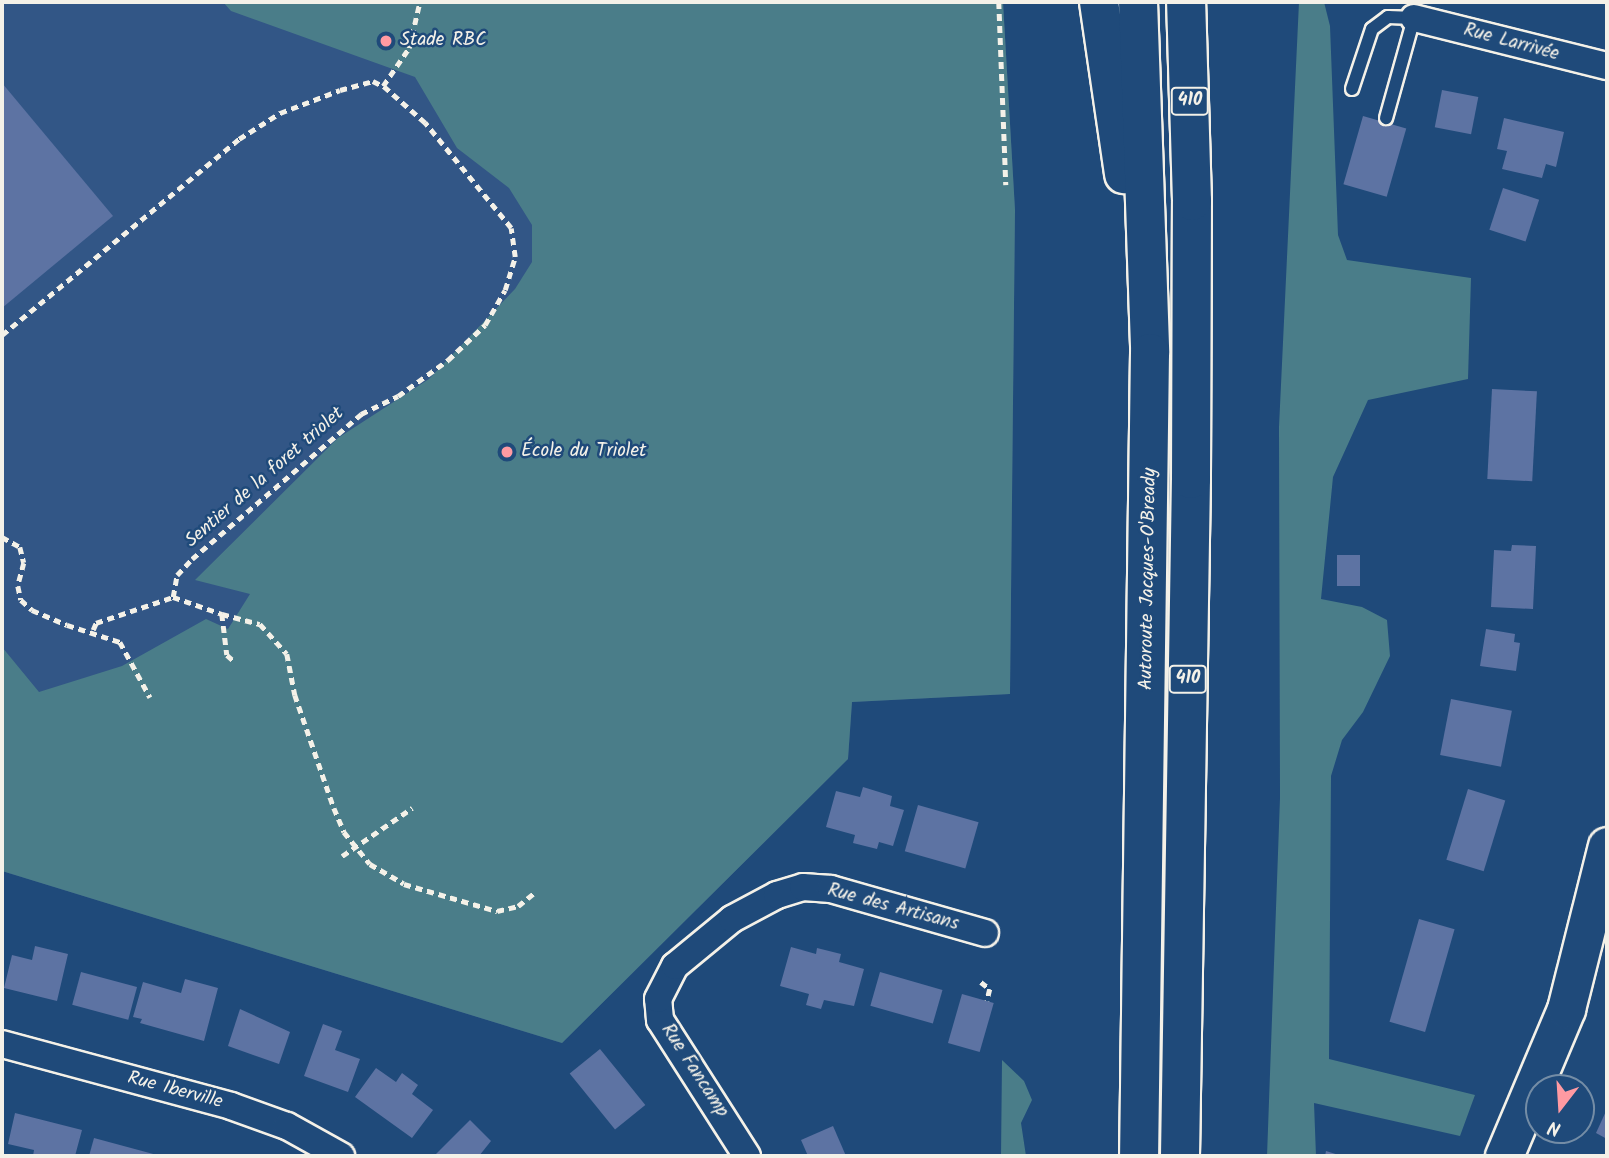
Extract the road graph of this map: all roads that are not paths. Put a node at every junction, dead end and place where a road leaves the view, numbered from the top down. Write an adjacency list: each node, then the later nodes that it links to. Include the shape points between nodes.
1 (1099, 2): 8 (highway)
2 (1138, 2): 8 (highway, Autoroute Jacques-O'Bready / 410)
3 (1186, 2): 16 (highway, 410, via 1192,201 1191,479)
4 (1414, 18): 5 (street, Rue Larrivée); 6 (lane, via 1398,15 1372,29); 7 (lane)
5 (1607, 66)
6 (1352, 89)
7 (1386, 118)
8 (1150, 353): 15 (highway, Autoroute Jacques-O'Bready / 410)
9 (1607, 846): 17 (street, via 1566,1009)
10 (985, 933): 11 (street, Rue des Artisans, via 831,890 803,887 732,919 675,966)
11 (666, 982): 14 (street, Rue Fancamp, via 658,999 660,1020)
12 (2, 1044): 13 (street, Rue Iberville, via 231,1106 287,1126)
13 (341, 1156)
14 (747, 1156)
15 (1139, 1156)
16 (1180, 1156)
17 (1504, 1156)

